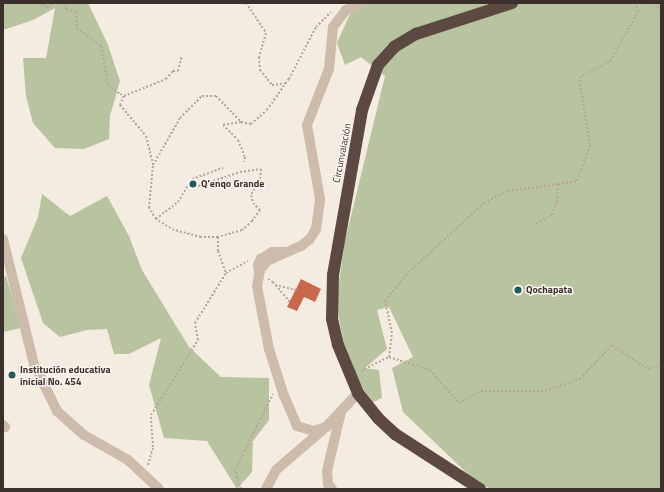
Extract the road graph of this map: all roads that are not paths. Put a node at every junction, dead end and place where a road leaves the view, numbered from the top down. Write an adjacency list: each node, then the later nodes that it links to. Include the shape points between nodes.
1 (361, 3): 7 (street, via 346,10 333,27 329,69 307,125 320,199 316,229 310,239 293,250 266,261 257,286 269,349 281,386 301,429 314,431)
2 (512, 3): 5 (highway, Circunvalación, via 416,34 394,48 378,65 362,110 332,275 332,319 348,371)
3 (3, 239): 4 (street)
4 (5, 258): 8 (street, via 34,364 57,411 84,435 128,460)
5 (358, 393): 6 (street); 11 (highway, Circunvalación, via 395,434)
6 (341, 410): 7 (street); 10 (street, via 327,471 328,484)
7 (326, 427): 9 (street, via 276,470)
8 (159, 489)
9 (266, 489)
10 (332, 489)
11 (480, 489)

